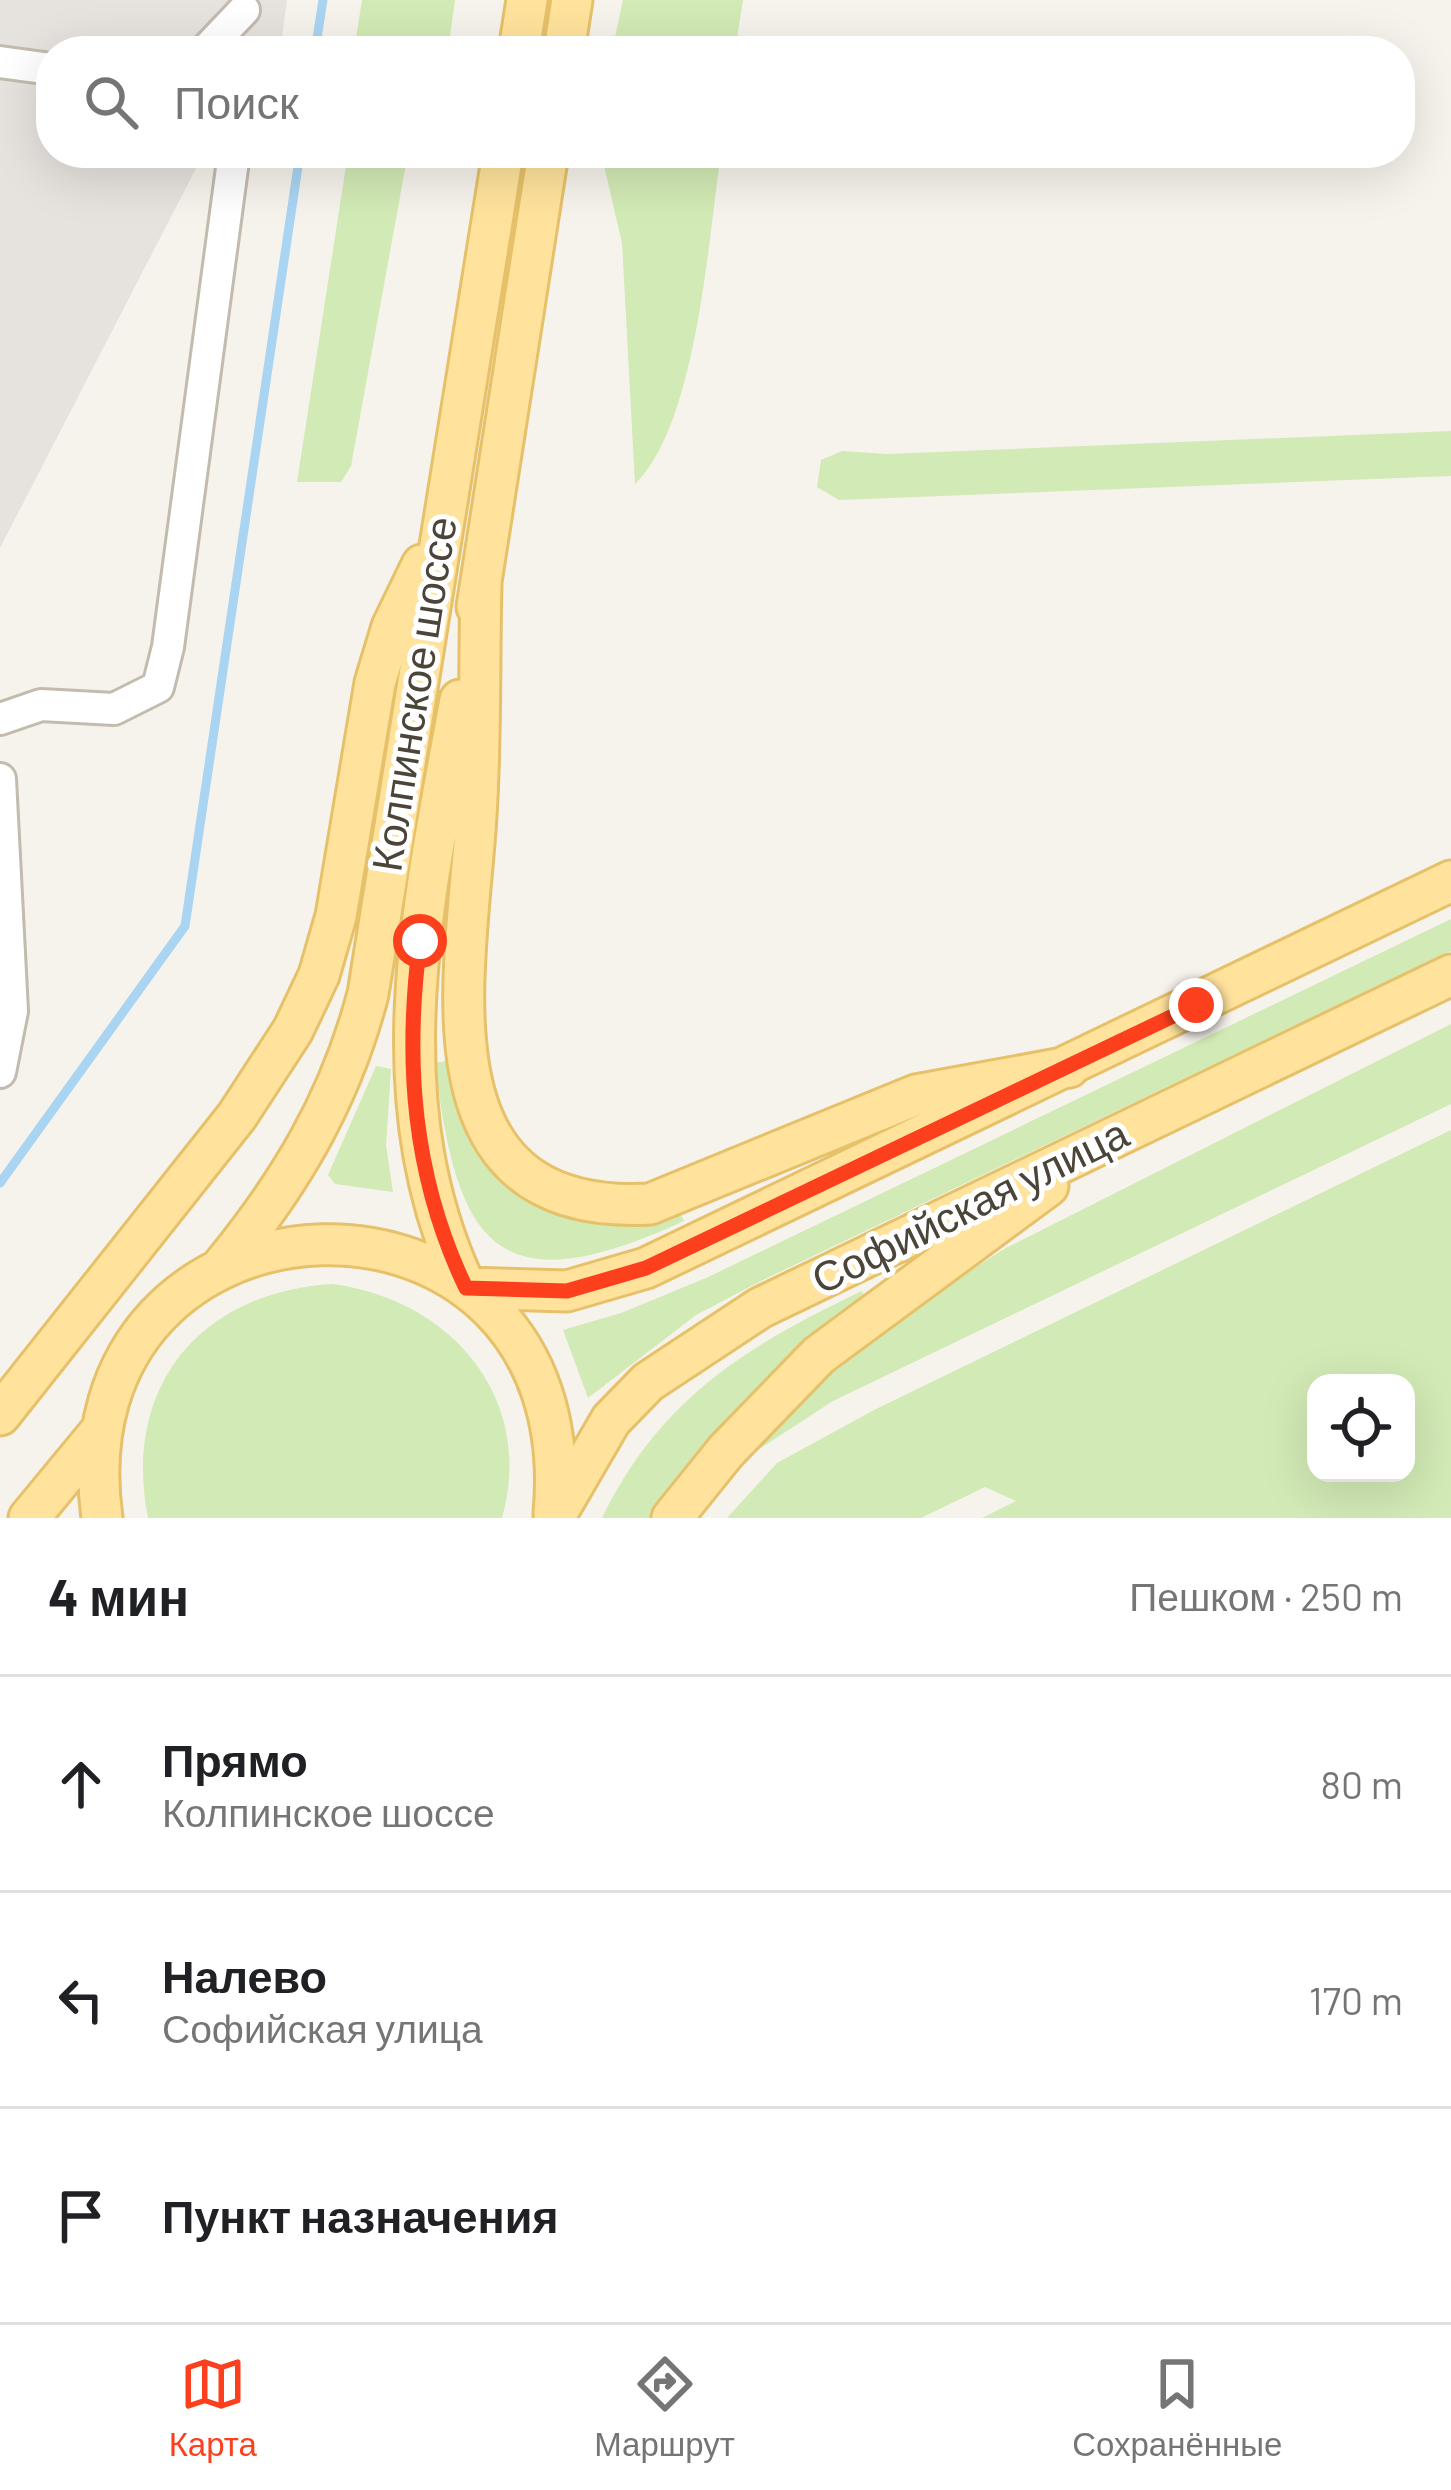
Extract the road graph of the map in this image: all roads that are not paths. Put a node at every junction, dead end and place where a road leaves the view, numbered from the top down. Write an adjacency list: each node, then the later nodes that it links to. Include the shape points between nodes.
1 (526, 0): 6 (main road)
2 (572, 0): 7 (main road)
3 (245, 5): 4 (lane); 5 (lane)
4 (218, 36)
5 (244, 36)
6 (521, 36)
7 (566, 36)
8 (0, 62): 9 (lane)
9 (36, 67)
10 (232, 168): 15 (lane, via 158,687 114,709 40,705)
11 (500, 168): 13 (main road, Колпинское шоссе)
12 (546, 168): 14 (main road, Колпинское шоссе)
13 (440, 527): 22 (main road, Колпинское шоссе, via 353,1050 298,1166); 24 (main road, via 375,683 336,916 293,1030 237,1116)
14 (481, 585): 19 (main road, via 463,1050 485,1122 521,1168 572,1196 650,1204 916,1095); 23 (main road, Колпинское шоссе, via 430,866 412,1065 430,1201)
15 (0, 719)
16 (0, 779): 20 (lane, via 12,1011)
17 (1451, 881): 19 (main road, Софийская улица)
18 (1451, 975): 21 (main road, Софийская улица)
19 (1069, 1067): 23 (main road, Софийская улица, via 627,1274 567,1291)
20 (0, 1072)
21 (1104, 1142): 28 (main road, Софийская улица, via 760,1308 693,1350 611,1420); 29 (main road, via 819,1355)
22 (220, 1269): 23 (main road, Колпинское шоссе, via 302,1243 346,1242 409,1257); 25 (main road, Колпинское шоссе, via 153,1322 128,1357)
23 (466, 1288): 28 (main road, Колпинское шоссе, via 504,1323 533,1366 559,1466)
24 (0, 1415)
25 (100, 1432): 26 (main road); 27 (main road, Колпинское шоссе)
26 (29, 1518)
27 (102, 1518)
28 (554, 1518)
29 (672, 1518)

